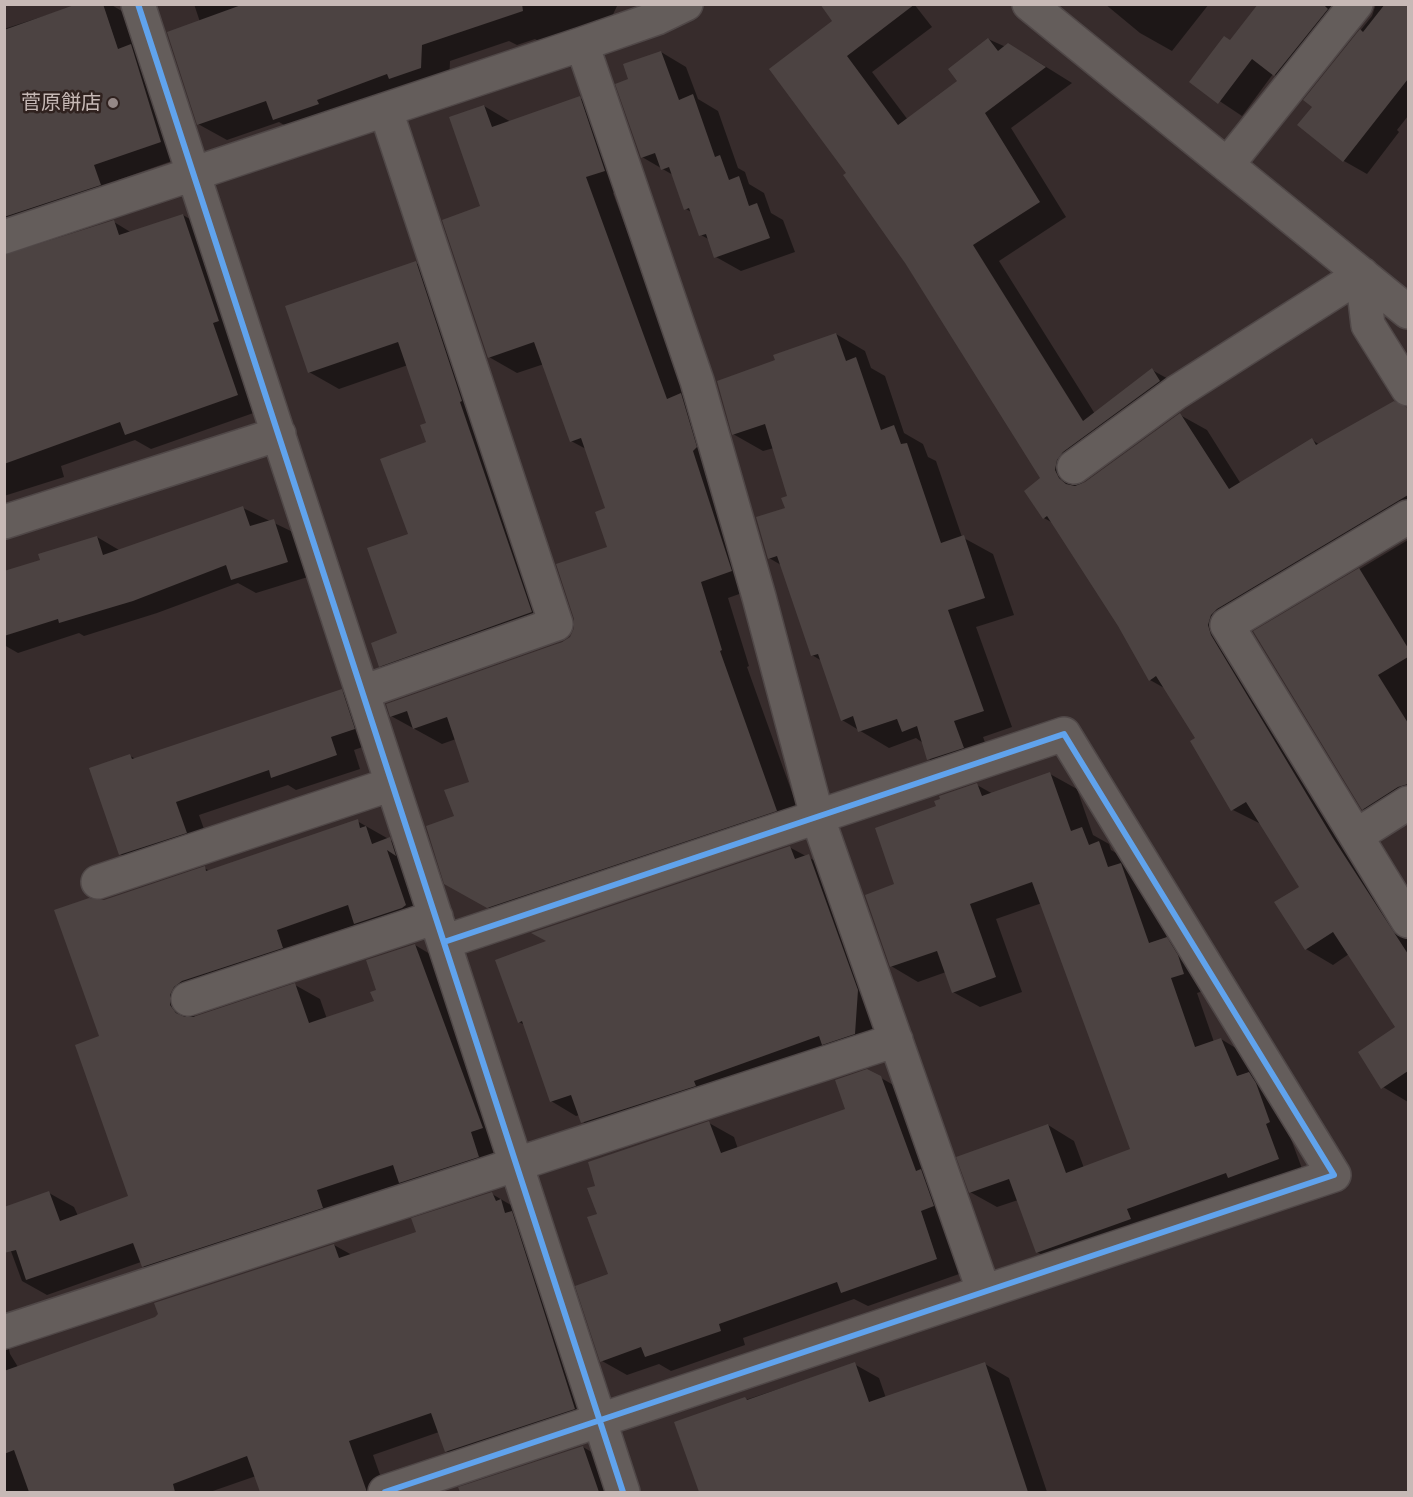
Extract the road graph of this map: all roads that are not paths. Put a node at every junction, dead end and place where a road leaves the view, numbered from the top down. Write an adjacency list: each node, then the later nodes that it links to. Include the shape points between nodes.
1 (138, 4): 8 (street)
2 (686, 4): 5 (street)
3 (1029, 4): 7 (street)
4 (1356, 4): 7 (street)
5 (582, 44): 6 (street); 20 (street, via 697,381)
6 (386, 111): 8 (street); 17 (street, via 556,624)
7 (1227, 165): 10 (street)
8 (195, 175): 9 (street); 13 (street)
9 (4, 237)
10 (1362, 274): 11 (street); 12 (street, via 1368,325); 14 (street, via 1177,392)
11 (1408, 312)
12 (1408, 389)
13 (279, 434): 16 (street); 17 (street)
14 (1074, 467)
15 (1408, 517): 21 (street, via 1227,625)
16 (4, 522)
17 (363, 692): 18 (street)
18 (392, 784): 22 (street); 24 (street)
19 (1408, 803): 21 (street)
20 (817, 816): 24 (street); 26 (street); 28 (street, via 1064,734 1334,1175)
21 (1356, 836): 23 (street)
22 (98, 882)
23 (1408, 921)
24 (440, 929): 25 (street); 27 (street)
25 (188, 999)
26 (896, 1040): 27 (street); 28 (street)
27 (517, 1164): 29 (street); 30 (street)
28 (984, 1292): 30 (street)
29 (4, 1332)
30 (600, 1422): 31 (street); 32 (street)
31 (385, 1492)
32 (623, 1492)

